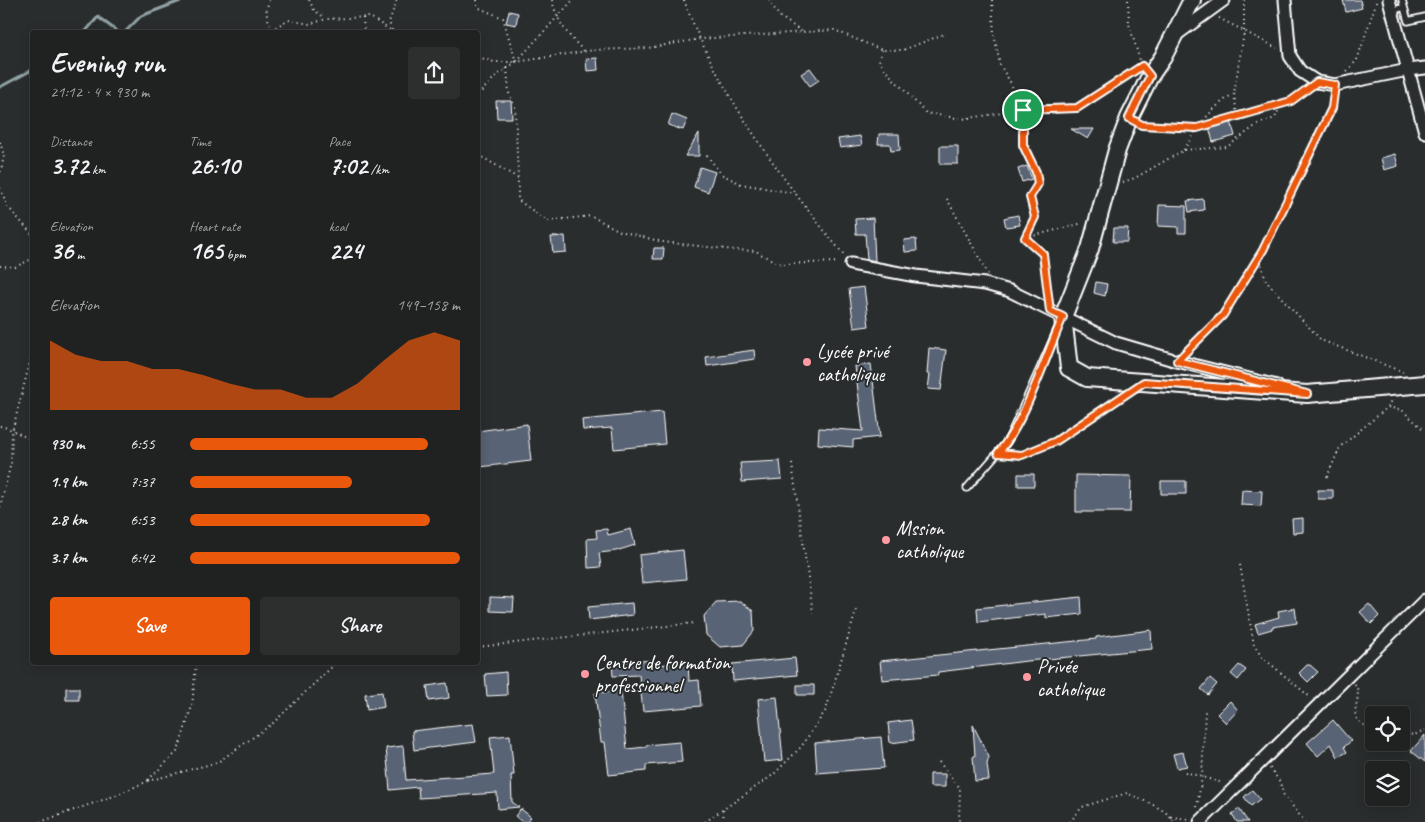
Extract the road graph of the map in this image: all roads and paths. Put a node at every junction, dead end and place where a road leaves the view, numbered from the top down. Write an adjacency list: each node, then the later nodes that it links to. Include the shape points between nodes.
1 (269, 0): 24 (path, via 266,12)
2 (309, 0): 23 (path, via 314,10)
3 (397, 0): 27 (path, via 389,22)
4 (477, 0): 37 (path, via 477,7 503,18)
5 (552, 0): 22 (path)
6 (573, 0): 22 (path)
7 (684, 0): 32 (path)
8 (769, 0): 28 (path, via 779,16)
9 (992, 0): 46 (path, via 1000,65 1012,85 1014,98)
10 (1128, 0): 46 (path, via 1129,24 1142,66 1077,108)
11 (1192, 0): 31 (street)
12 (1224, 0): 19 (street)
13 (1244, 0): 29 (path)
14 (1285, 0): 35 (street)
15 (1377, 0): 42 (path, via 1357,60)
16 (1402, 0): 18 (lane)
17 (1390, 5): 18 (lane); 40 (street)
18 (1404, 7): 20 (lane, via 1408,21)
19 (1208, 12): 29 (path); 31 (street)
20 (1425, 17)
21 (363, 18): 23 (path); 25 (path); 26 (path, via 370,17)
22 (556, 18): 34 (path); 37 (path)
23 (326, 19): 24 (path, via 310,24 288,20)
24 (271, 29)
25 (364, 30)
26 (390, 30)
27 (392, 30)
28 (804, 33): 32 (path); 33 (path, via 834,30)
29 (1244, 33): 35 (path); 44 (path)
30 (944, 34): 33 (path, via 903,50)
31 (1173, 38): 48 (street)
32 (700, 39): 34 (path, via 648,48); 59 (path, via 712,65)
33 (882, 50): 46 (path, via 879,61 926,113 962,119)
34 (584, 51): 37 (path)
35 (1290, 56): 41 (street, via 1300,70)
36 (480, 58): 37 (path, via 494,62)
37 (516, 62): 38 (path)
38 (507, 68): 43 (path); 56 (path, via 509,93 515,106)
39 (1425, 68): 40 (street)
40 (1408, 70): 42 (street); 50 (street)
41 (1317, 82): 42 (street); 45 (path)
42 (1335, 85): 64 (path, via 1332,108)
43 (480, 93)
44 (1234, 93): 47 (path); 49 (path, via 1216,104)
45 (1282, 104): 47 (path); 52 (path, via 1275,118 1258,124 1227,146)
46 (1023, 110): 63 (path, via 1023,145 1038,184 1030,197 1035,217)
47 (1237, 116): 49 (path)
48 (1129, 118): 49 (path, via 1142,125); 57 (street)
49 (1197, 128): 52 (path)
50 (1425, 132)
51 (0, 142): 55 (path, via 4,156)
52 (1184, 150): 57 (path, via 1135,178)
53 (707, 154): 59 (path, via 721,174 741,184)
54 (480, 156): 56 (path)
55 (0, 174)
56 (518, 178): 66 (path, via 518,200 548,221 591,216 620,230 663,242 756,251 781,264)
57 (1107, 186): 61 (street)
58 (0, 188): 62 (path, via 8,207)
59 (794, 193): 66 (path)
60 (947, 199): 68 (path)
61 (1098, 218): 63 (path); 69 (street, via 1090,249)
62 (30, 232)
63 (1025, 238): 69 (path, via 1043,254)
64 (1259, 256): 70 (path, via 1223,315); 72 (path, via 1266,281 1320,340)
65 (30, 260): 67 (path, via 15,267)
66 (851, 264): 68 (street)
67 (0, 266)
68 (998, 288): 69 (street)
69 (1056, 314): 70 (street, via 1116,343); 73 (street, via 1069,368 1087,378); 81 (lane, via 1030,396 1008,442)
70 (1177, 361): 75 (street)
71 (30, 362): 79 (path)
72 (1403, 380): 74 (street); 75 (street); 76 (path)
73 (1144, 382): 75 (street); 81 (path, via 1056,441 1022,455)
74 (1425, 384)
75 (1307, 394)
76 (1388, 407): 78 (path, via 1404,411); 83 (path, via 1340,447)
77 (0, 426): 79 (path)
78 (1422, 428)
79 (12, 432): 80 (path); 85 (path, via 10,463)
80 (30, 439)
81 (998, 453): 84 (lane)
82 (792, 464): 89 (path)
83 (1327, 477)
84 (967, 488)
85 (0, 508)
86 (1240, 566): 95 (path, via 1254,645 1261,656)
87 (1425, 600): 94 (street)
88 (857, 608): 106 (path, via 826,710 801,747 773,775)
89 (813, 613)
90 (694, 622): 91 (path)
91 (480, 648)
92 (198, 665): 104 (path, via 192,706 178,751)
93 (334, 665): 104 (path, via 272,724 218,762)
94 (1348, 674): 95 (street); 97 (path, via 1358,688 1354,708 1356,717)
95 (1319, 703): 100 (street)
96 (1205, 711): 103 (path)
97 (1365, 725)
98 (1425, 730): 99 (path)
99 (1410, 734)
100 (1263, 758): 105 (street); 115 (path, via 1280,782 1283,794)
101 (939, 762): 111 (path, via 960,788)
102 (1185, 772): 103 (path)
103 (1202, 778): 105 (path); 114 (path, via 1196,813)
104 (148, 781): 108 (path)
105 (1235, 786): 114 (street)
106 (723, 810): 109 (path); 110 (path)
107 (1171, 816): 112 (path, via 1127,793 1082,807); 113 (path); 114 (path)
108 (40, 822)
109 (705, 822)
110 (724, 822)
111 (959, 822)
112 (1070, 822)
113 (1175, 822)
114 (1200, 822)
115 (1305, 822)

